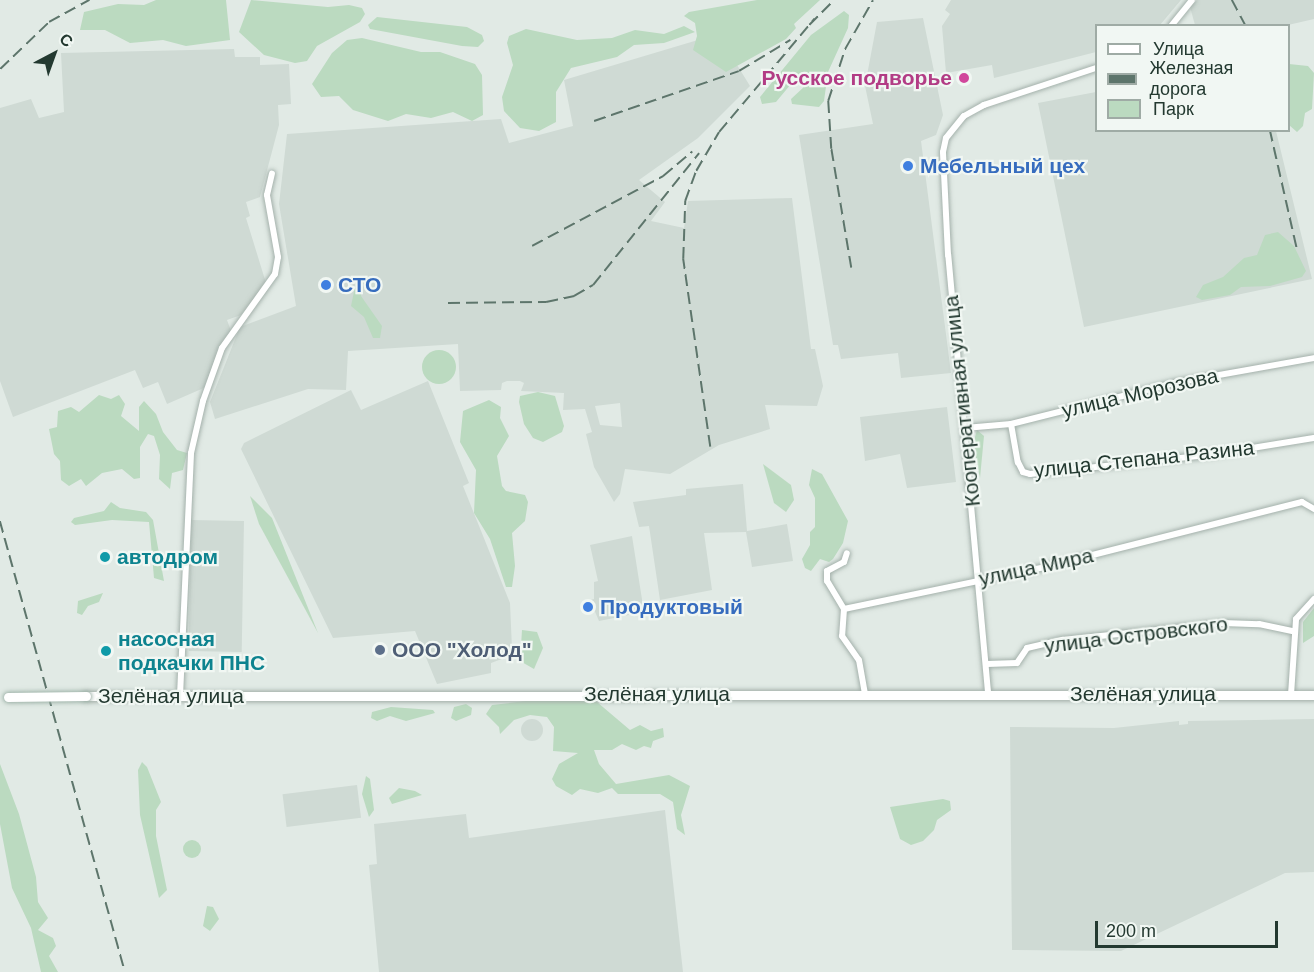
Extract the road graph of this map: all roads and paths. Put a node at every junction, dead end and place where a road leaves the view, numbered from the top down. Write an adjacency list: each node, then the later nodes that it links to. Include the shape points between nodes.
1 (1192, 0): 2 (street)
2 (1173, 24)
3 (1095, 68): 7 (street, Кооперативная улица, via 984,105 964,116 946,138 943,152 948,255)
4 (272, 174): 20 (street, via 267,195 278,257 275,274 222,348 203,401 191,453)
5 (1314, 358): 6 (street, улица Морозова, via 1174,383)
6 (1011, 424): 7 (street, улица Морозова); 8 (street, улица Степана Разина, via 1021,470 1030,474 1209,455)
7 (965, 428): 11 (street, Кооперативная улица)
8 (1314, 438)
9 (1314, 509): 11 (street, улица Мира, via 1302,502 1045,567)
10 (847, 553): 13 (street, via 844,562 827,571 827,581)
11 (978, 578): 13 (street, улица Мира, via 944,589); 15 (street, Кооперативная улица)
12 (1314, 599): 14 (street, via 1296,619)
13 (844, 609): 17 (street, via 842,636 859,660)
14 (1293, 631): 15 (street, улица Островского, via 1223,623 1063,640 1027,648 1017,663); 18 (street, via 1296,657)
15 (987, 664): 16 (street, Кооперативная улица)
16 (988, 692): 17 (street, Зелёная улица); 18 (street, Зелёная улица)
17 (865, 693): 20 (street, Зелёная улица)
18 (1291, 695): 19 (street, Зелёная улица)
19 (1314, 695)
20 (180, 696): 21 (street, Зелёная улица, bridge)
21 (4, 697)

